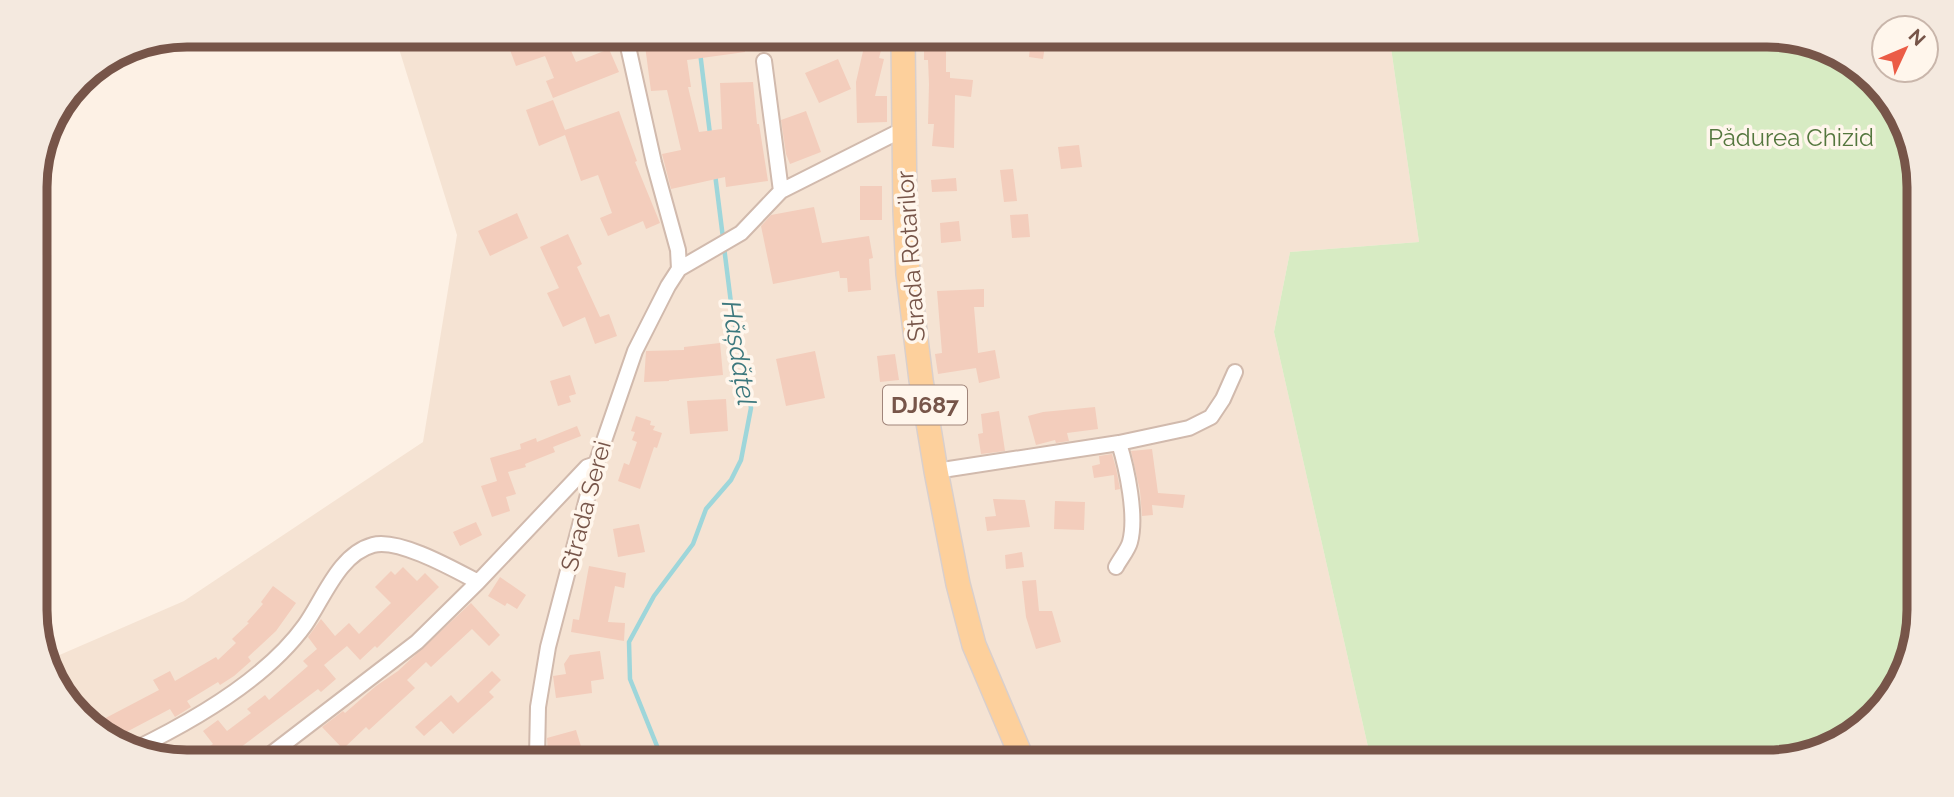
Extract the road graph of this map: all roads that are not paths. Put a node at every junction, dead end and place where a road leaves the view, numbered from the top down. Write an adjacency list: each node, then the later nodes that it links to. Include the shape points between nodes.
1 (628, 48): 6 (street)
2 (903, 48): 4 (main road, Strada Rotarilor / DJ687)
3 (764, 61): 5 (street)
4 (904, 129): 5 (street); 10 (main road, Strada Rotarilor / DJ687, via 908,274)
5 (781, 191): 6 (street, via 741,233)
6 (679, 269): 9 (street, Strada Serei, via 635,351)
7 (1235, 372): 8 (street, via 1211,417 1189,428)
8 (1119, 443): 10 (street); 13 (street, via 1127,470 1131,518 1130,543)
9 (596, 464): 11 (street, Strada Serei); 12 (street, Strada Serei)
10 (936, 471): 16 (main road, Strada Rotarilor / DJ687, via 974,645)
11 (565, 489): 12 (street); 14 (street, Strada Serei)
12 (586, 507): 18 (street, Strada Serei, via 548,647 538,707)
13 (1116, 567)
14 (478, 582): 15 (street, via 402,548 374,545 359,551 339,571 304,626 263,670 205,711); 17 (street, Strada Serei, via 417,642)
15 (146, 743)
16 (1019, 749)
17 (276, 750)
18 (537, 750)

